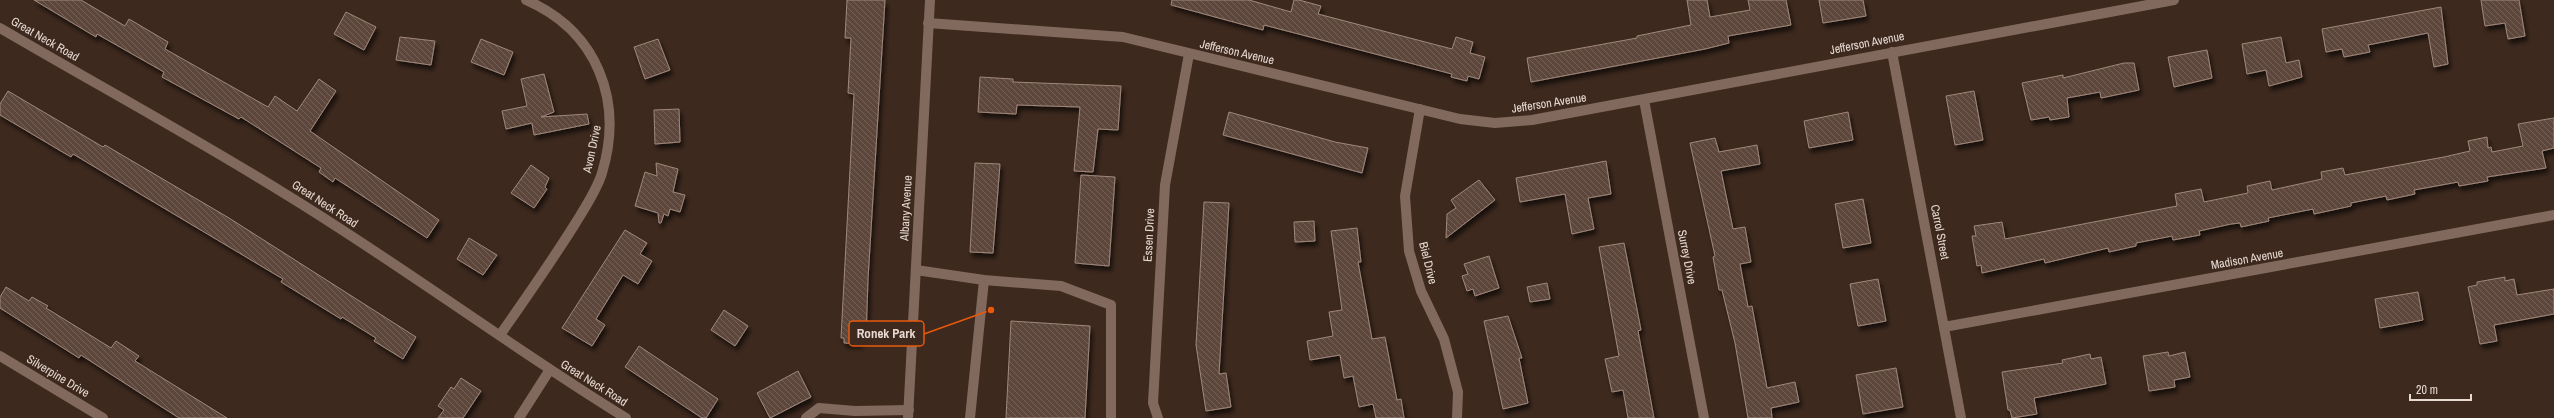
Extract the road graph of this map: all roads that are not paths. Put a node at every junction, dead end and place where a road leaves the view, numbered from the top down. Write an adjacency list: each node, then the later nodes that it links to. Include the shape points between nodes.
1 (526, 0): 14 (street, Avon Drive, via 573,30 591,53 607,88 611,123 602,174 544,274)
2 (930, 0): 4 (street, Albany Avenue)
3 (2174, 0): 6 (street, Jefferson Avenue)
4 (928, 23): 7 (street, Jefferson Avenue, via 1123,37); 11 (street, Albany Avenue)
5 (0, 28): 14 (street, Great Neck Road, via 283,192)
6 (1892, 52): 8 (street, Jefferson Avenue); 13 (street, Carrol Street)
7 (1189, 54): 9 (street, Jefferson Avenue); 25 (street, Essen Drive, via 1165,186 1153,389 1153,404)
8 (1644, 100): 9 (street, Jefferson Avenue, via 1532,120 1495,123 1460,119); 27 (street, Surrey Drive)
9 (1420, 109): 26 (street, Biel Drive, via 1405,196 1409,251 1421,291 1444,339 1458,392)
10 (2554, 216): 13 (street, Madison Avenue)
11 (916, 270): 12 (street); 18 (street, Albany Avenue)
12 (984, 280): 23 (street); 24 (street, via 1061,286 1111,305)
13 (1944, 328): 28 (street, Carrol Street)
14 (500, 335): 16 (street, Great Neck Road)
15 (0, 356): 19 (street, Silverpine Drive)
16 (549, 371): 20 (street); 21 (street, Great Neck Road)
17 (863, 414): 18 (street); 22 (street, via 819,408)
18 (908, 414)
19 (103, 418)
20 (519, 418)
21 (626, 418)
22 (806, 418)
23 (970, 418)
24 (1111, 418)
25 (1158, 418)
26 (1457, 418)
27 (1704, 418)
28 (1961, 418)

